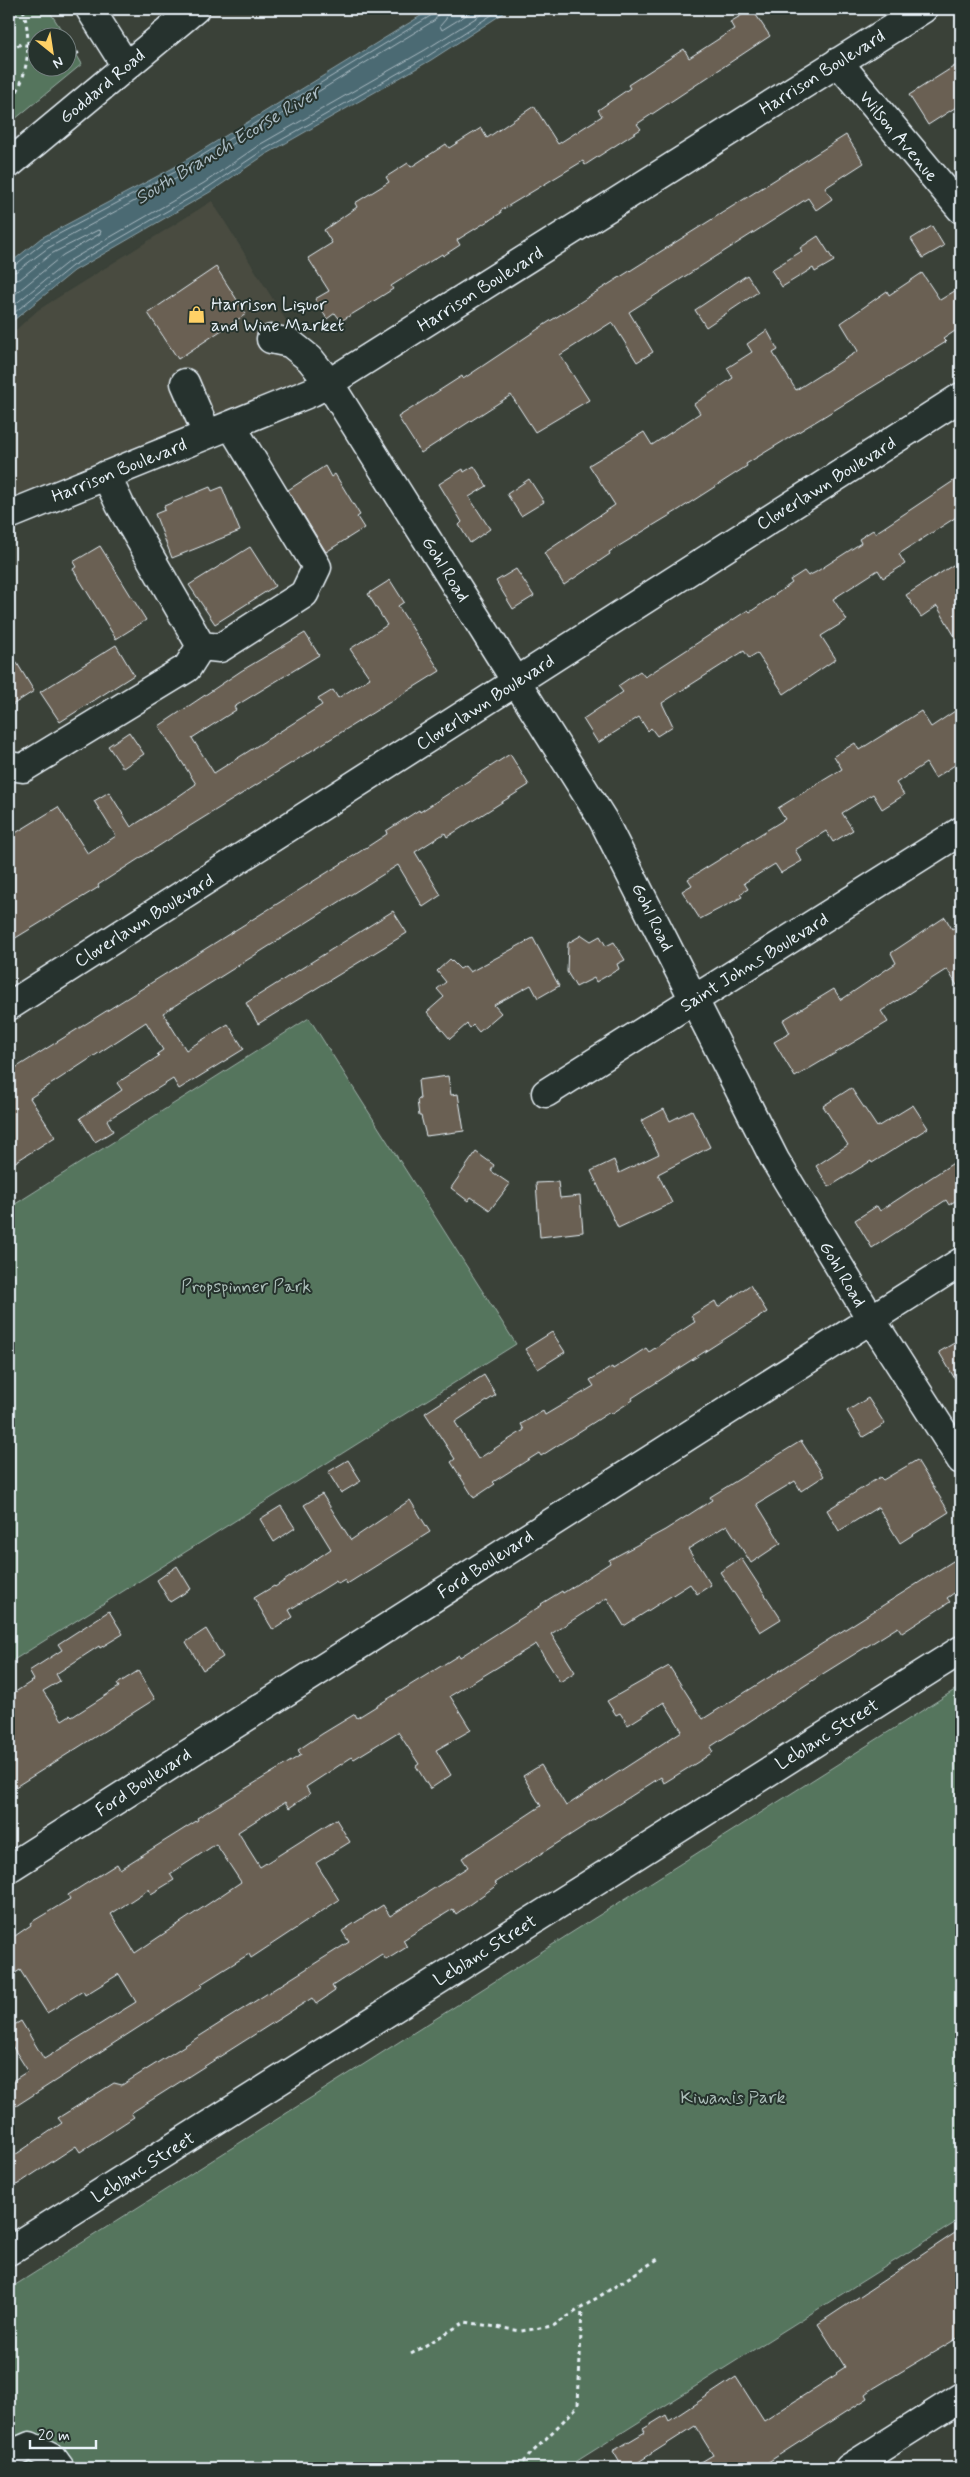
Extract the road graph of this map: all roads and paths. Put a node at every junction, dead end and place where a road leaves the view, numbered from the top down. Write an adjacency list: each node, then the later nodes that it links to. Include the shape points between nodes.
1 (22, 9): 5 (path, via 27,22)
2 (90, 9): 10 (street)
3 (195, 9): 10 (street, Goddard Road)
4 (923, 9): 9 (street, Harrison Boulevard)
5 (28, 46): 6 (path, via 21,44); 11 (path, via 24,74)
6 (10, 50)
7 (81, 51): 8 (path)
8 (78, 53)
9 (838, 62): 13 (street, Wilson Avenue); 16 (street, Harrison Boulevard)
10 (126, 66): 12 (street, Goddard Road)
11 (9, 105)
12 (9, 164)
13 (961, 209)
14 (271, 339): 16 (street, Gohl Road, via 290,342)
15 (185, 382): 18 (street)
16 (329, 383): 18 (street, Harrison Boulevard); 22 (street, Gohl Road)
17 (961, 397): 22 (street, Cloverlawn Boulevard)
18 (219, 430): 19 (street, Harrison Boulevard); 21 (street, via 318,567 304,594 220,648)
19 (106, 475): 20 (street, Harrison Boulevard); 21 (street)
20 (9, 514)
21 (201, 646): 23 (street, via 187,668 23,768)
22 (517, 681): 25 (street, Gohl Road, via 603,820); 26 (street, Cloverlawn Boulevard)
23 (9, 766)
24 (961, 831): 25 (street, Saint Johns Boulevard)
25 (694, 999): 27 (street, Saint Johns Boulevard); 29 (street, Gohl Road, via 775,1160)
26 (9, 1006)
27 (546, 1093)
28 (961, 1262): 29 (street, Ford Boulevard)
29 (871, 1319): 30 (street, Gohl Road); 32 (street, Ford Boulevard)
30 (961, 1460)
31 (961, 1650): 33 (street, Leblanc Street)
32 (9, 1868)
33 (9, 2252)
34 (660, 2257): 35 (path)
35 (582, 2308): 36 (path, via 553,2326 521,2331 465,2322); 40 (path, via 578,2406)
36 (411, 2354)
37 (961, 2397): 41 (street)
38 (9, 2455): 39 (street, via 30,2446 52,2457)
39 (60, 2468)
40 (517, 2468)
41 (849, 2468)

